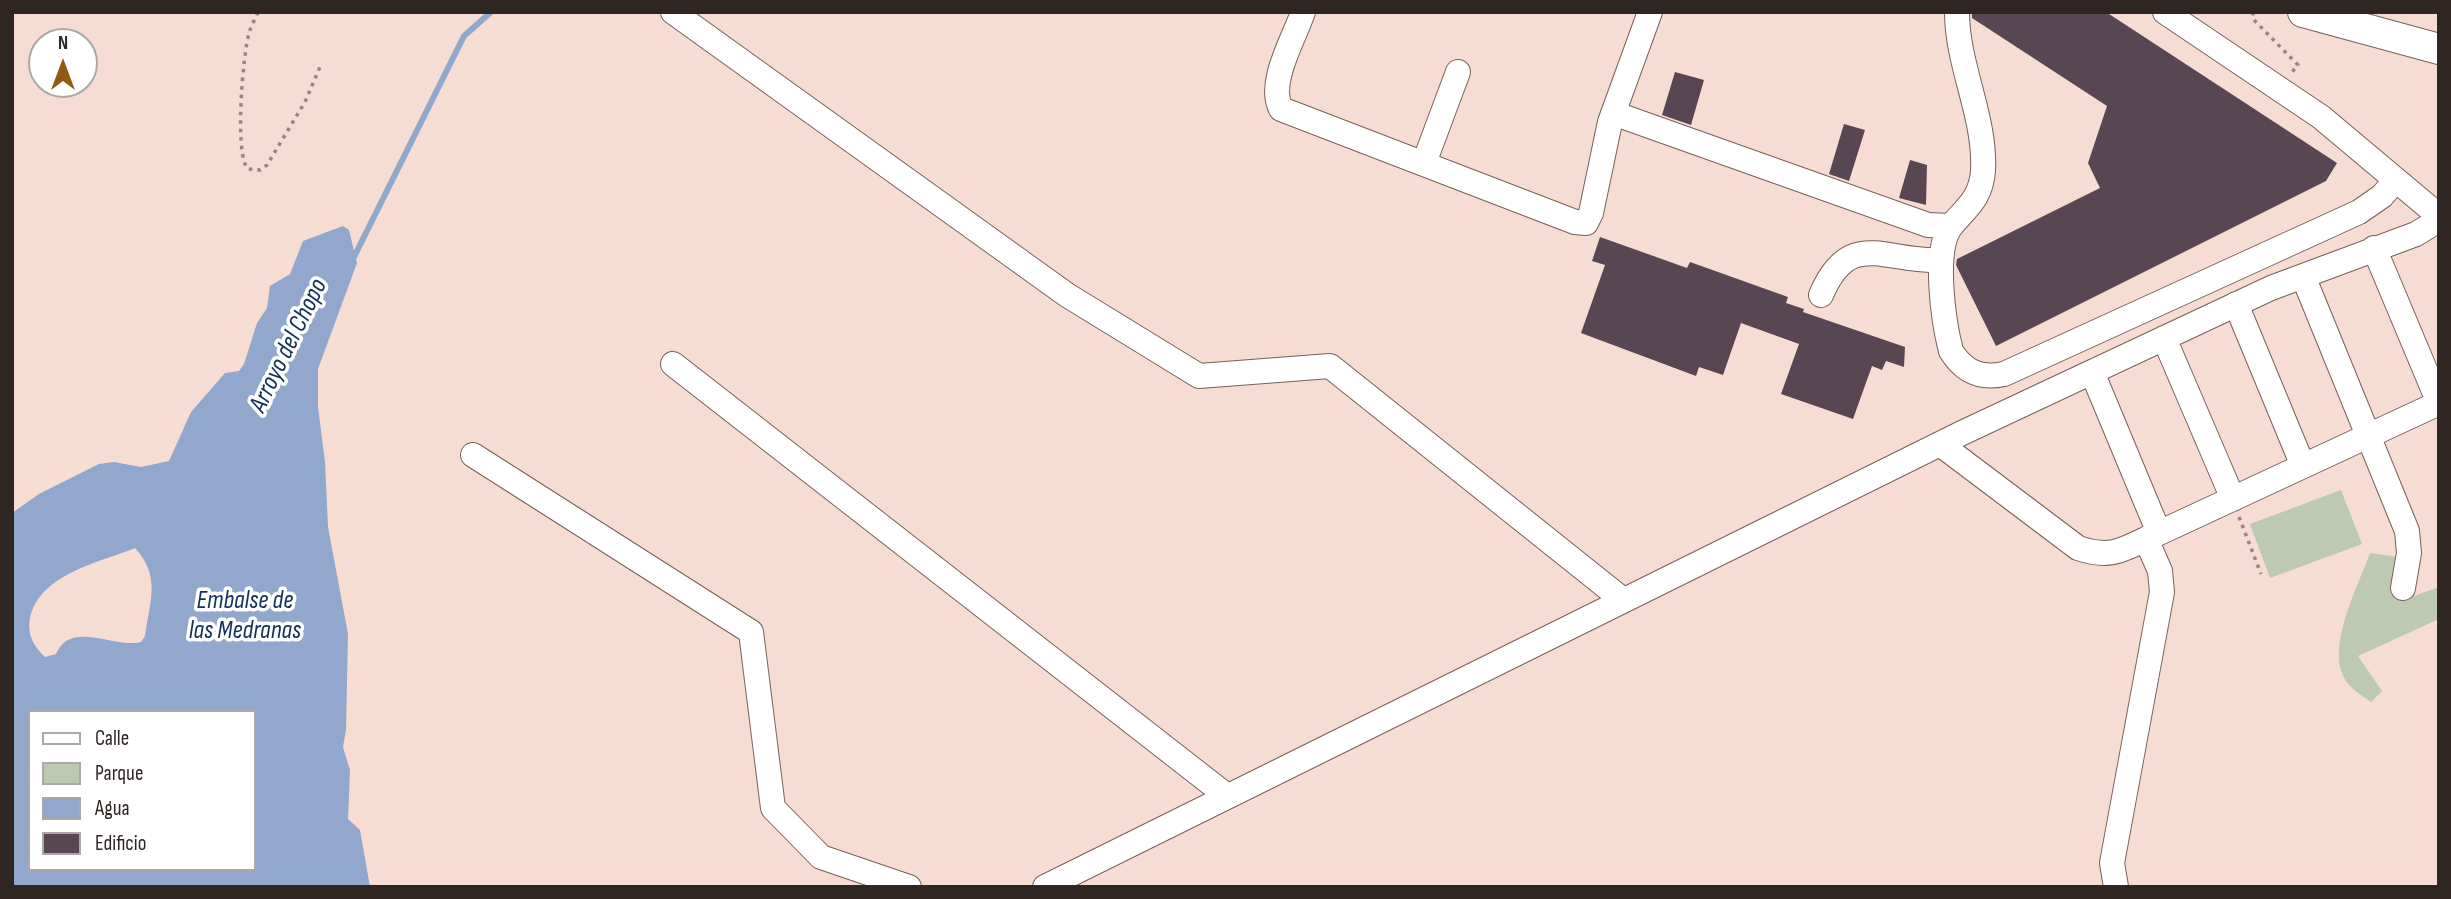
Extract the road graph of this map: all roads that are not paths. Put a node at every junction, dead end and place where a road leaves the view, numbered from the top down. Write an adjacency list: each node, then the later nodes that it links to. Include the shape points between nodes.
1 (673, 12): 30 (street, via 1067,295 1199,376 1330,366)
2 (1303, 12): 10 (street, via 1277,84 1275,97 1281,109)
3 (1650, 12): 9 (street)
4 (1956, 12): 13 (street, via 1980,132 1983,172 1975,199 1965,215)
5 (2165, 12): 11 (street, via 2321,117)
6 (2303, 12): 7 (main road)
7 (2439, 49)
8 (1458, 72): 10 (street)
9 (1613, 113): 10 (street, via 1586,222 1575,222); 13 (street, via 1928,225)
10 (1424, 163)
11 (2396, 180): 12 (street); 15 (street, via 2359,212 1992,377 1968,370 1951,351)
12 (2439, 218): 14 (street, via 2416,234)
13 (1950, 226): 15 (street)
14 (2374, 248): 16 (street); 22 (street)
15 (1940, 260): 17 (street, via 1908,259 1882,251 1856,253 1830,275)
16 (2303, 276): 18 (street); 23 (street)
17 (1821, 295)
18 (2236, 304): 19 (street); 26 (street)
19 (2164, 338): 21 (street); 27 (street)
20 (673, 364): 31 (street)
21 (2092, 372): 24 (street); 28 (street)
22 (2439, 403): 23 (street)
23 (2368, 436): 26 (street); 29 (street, via 2406,531 2409,553)
24 (1940, 444): 28 (street, via 2078,548 2101,555 2120,552); 30 (street)
25 (473, 455): 32 (street, via 751,632 773,808 821,857)
26 (2304, 466): 27 (street)
27 (2232, 499): 28 (street)
28 (2152, 536): 34 (street, via 2162,592 2112,863)
29 (2403, 587)
30 (1623, 600): 31 (street)
31 (1227, 796): 33 (street)
32 (909, 887)
33 (1045, 887)
34 (2116, 887)

